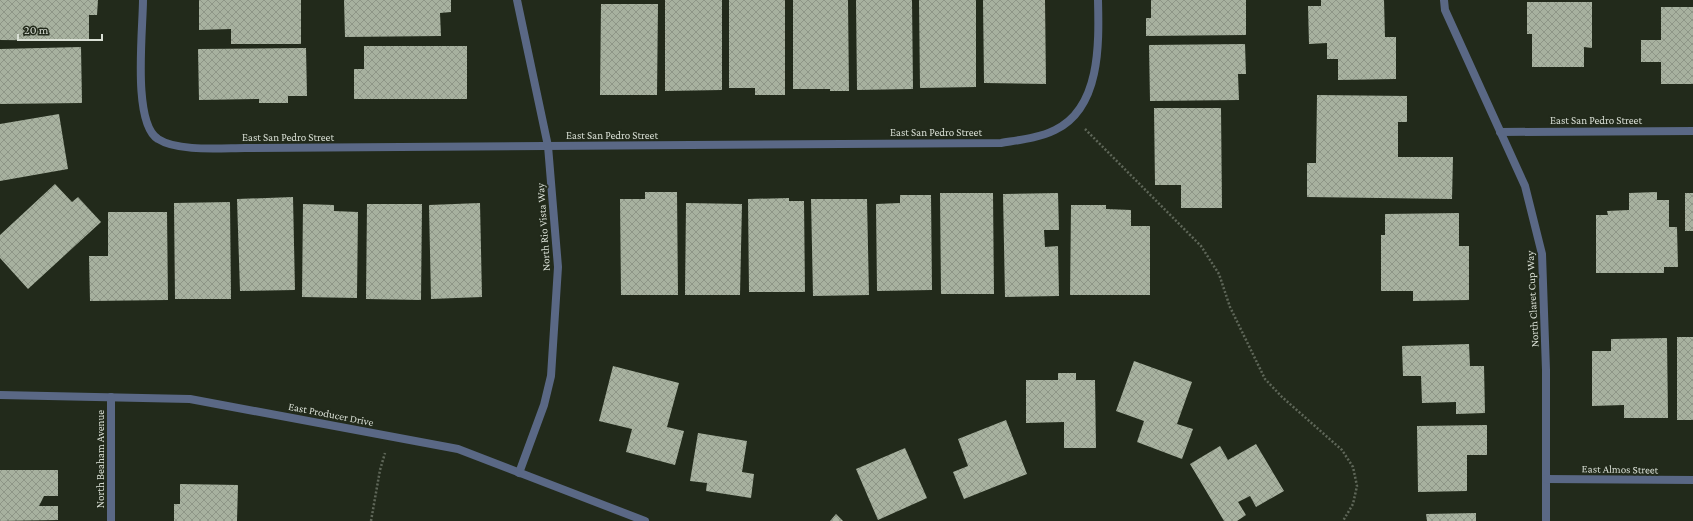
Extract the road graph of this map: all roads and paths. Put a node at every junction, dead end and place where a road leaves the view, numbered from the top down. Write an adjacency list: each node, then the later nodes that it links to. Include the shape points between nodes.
1 (143, 0): 8 (street, East San Pedro Street, via 141,94 149,131 165,142 195,148)
2 (517, 0): 8 (street, North Rio Vista Way)
3 (1098, 0): 5 (street, via 1096,64 1088,94)
4 (1444, 0): 7 (street, North Claret Cup Way, via 1445,10)
5 (1074, 117): 8 (street, East San Pedro Street, via 1056,130 1040,136 1001,143); 18 (path, via 1201,246 1219,274 1230,307 1265,379 1342,450 1353,467 1357,486 1353,504)
6 (1693, 131): 7 (street, East San Pedro Street)
7 (1500, 132): 13 (street, North Claret Cup Way, via 1524,186 1542,254)
8 (548, 146): 12 (street, North Rio Vista Way, via 558,267 551,376 544,405)
9 (0, 395): 10 (street, East Producer Drive)
10 (111, 397): 11 (street, East Producer Drive, via 190,399); 15 (street, North Beaham Avenue)
11 (390, 436): 12 (street, East Producer Drive, via 458,449); 16 (path, via 380,470)
12 (519, 473): 17 (street, East Producer Drive)
13 (1546, 479): 14 (street, East Almos Street); 19 (street, North Claret Cup Way)
14 (1693, 480)
15 (111, 521)
16 (371, 521)
17 (645, 521)
18 (1344, 521)
19 (1546, 521)

